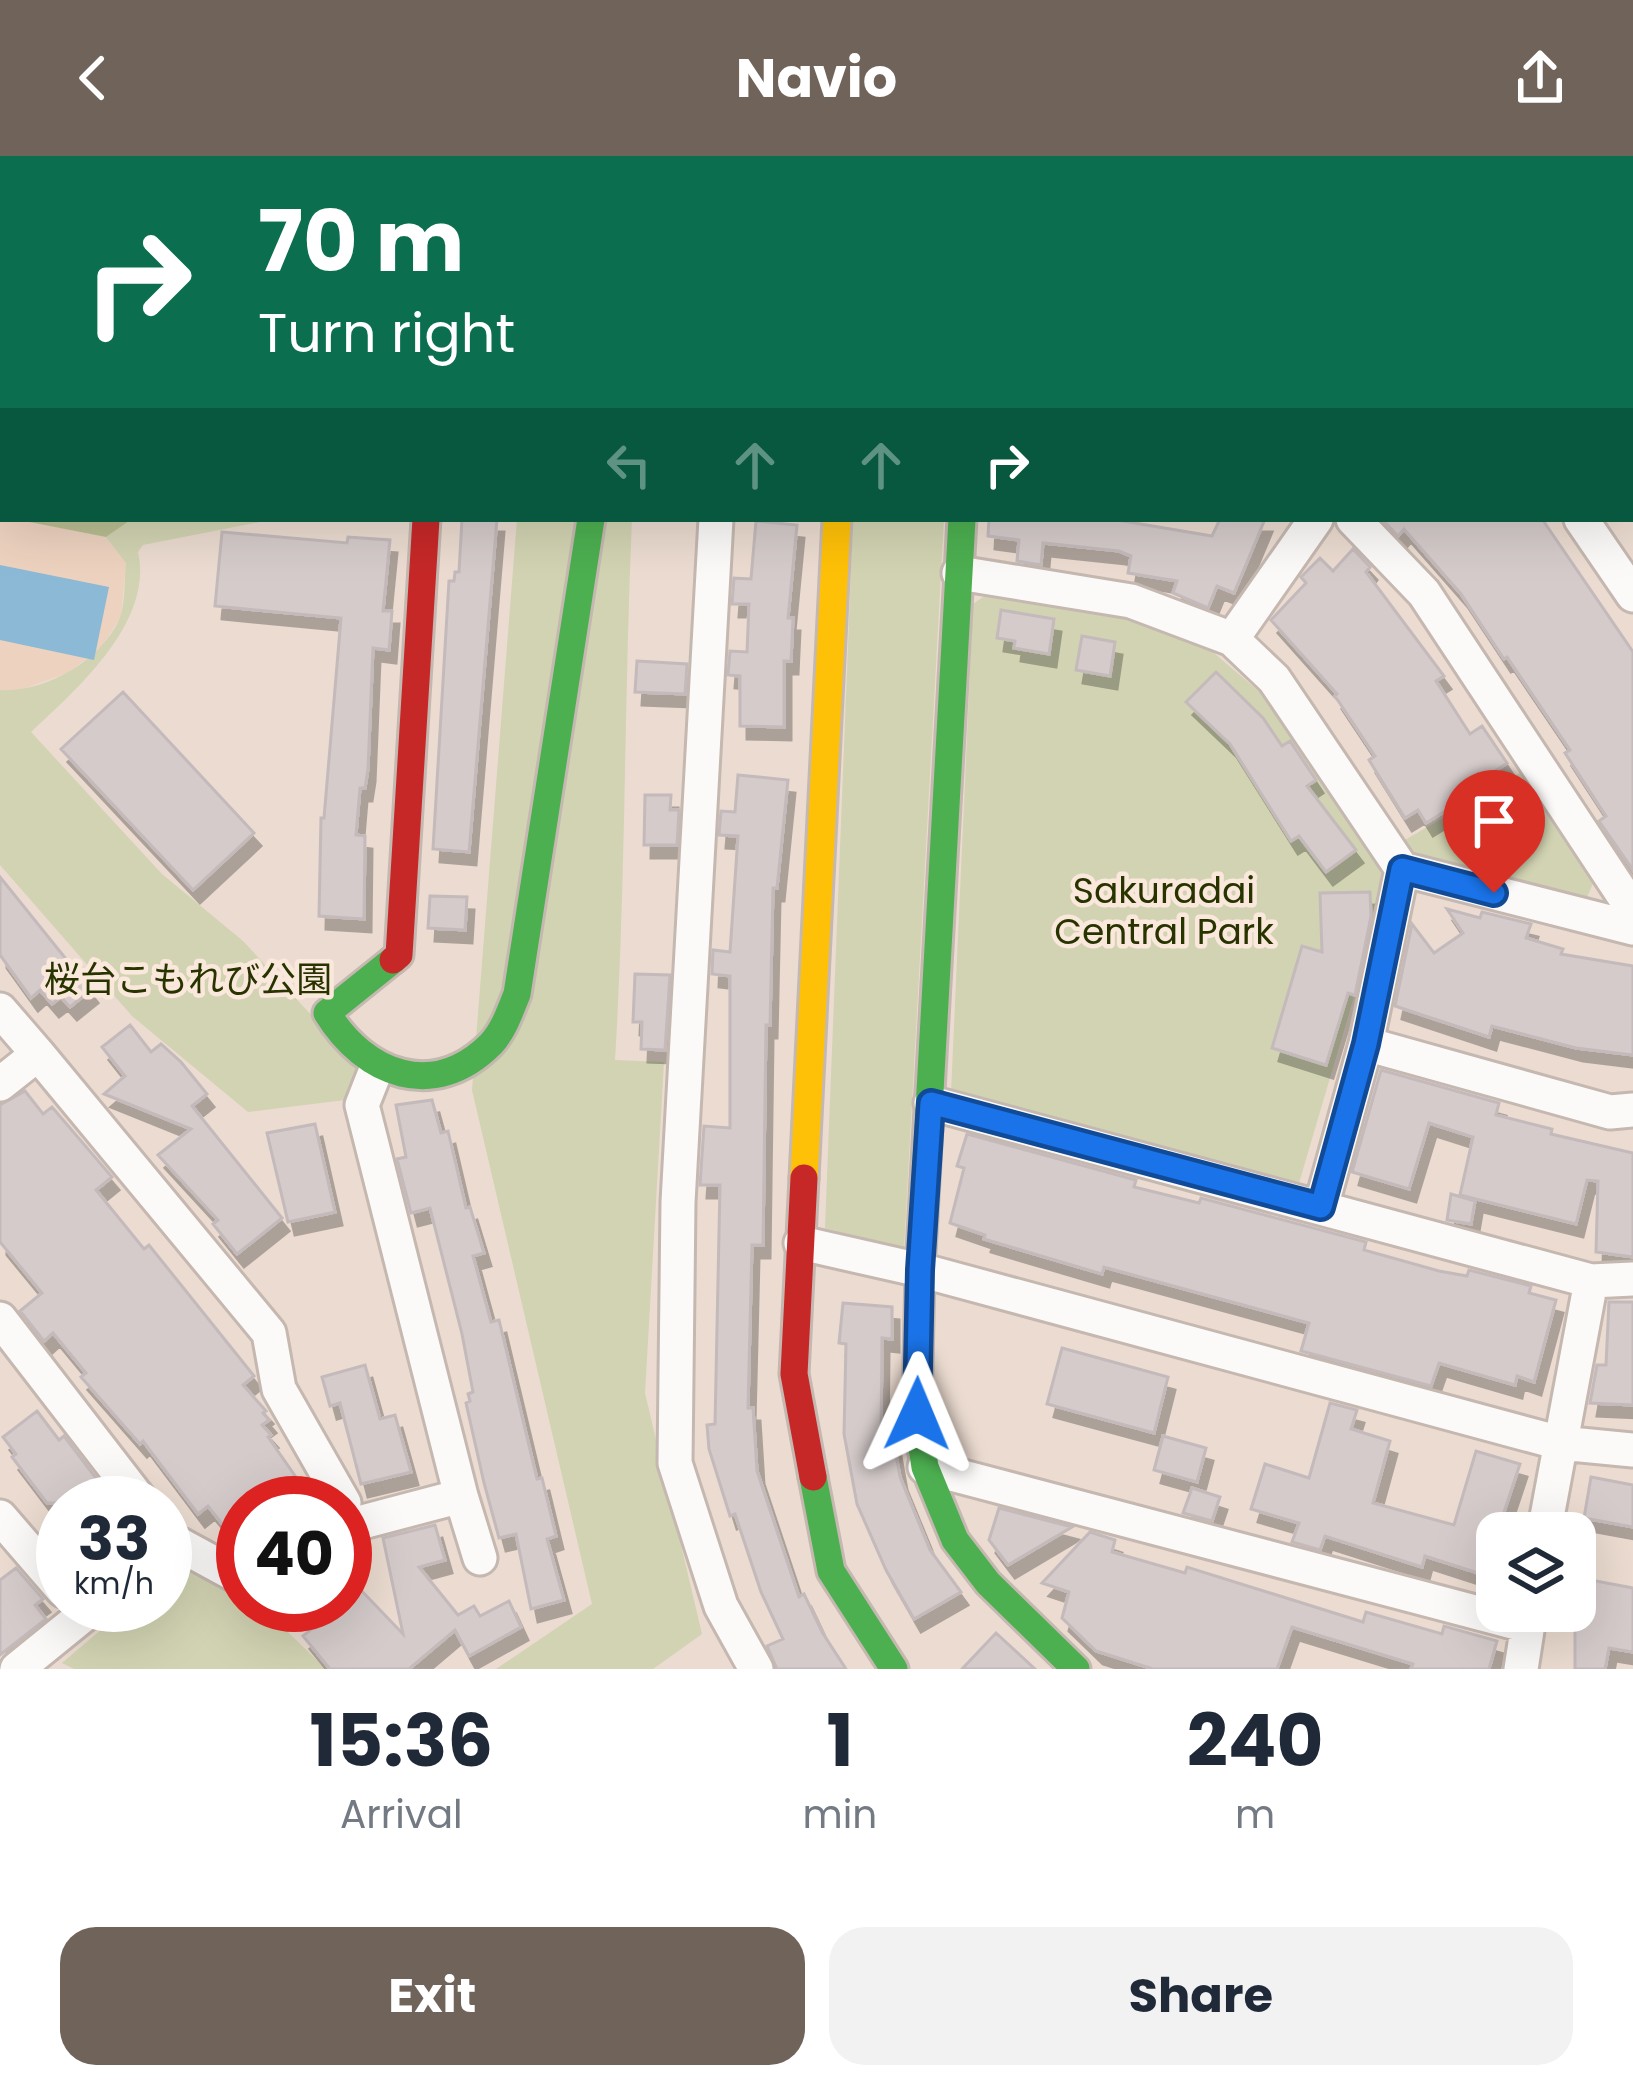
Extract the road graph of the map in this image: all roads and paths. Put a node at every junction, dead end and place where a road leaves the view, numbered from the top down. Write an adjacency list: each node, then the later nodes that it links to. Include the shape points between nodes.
1 (425, 522): 18 (street, via 399,955 327,1013)
2 (592, 522): 18 (street, via 512,1006 493,1043 449,1071)
3 (716, 522): 43 (street, via 678,1202 675,1463 721,1606)
4 (836, 522): 23 (street)
5 (962, 522): 9 (street)
6 (1314, 522): 11 (street)
7 (1356, 522): 13 (street, via 1424,593)
8 (1584, 522): 10 (street)
9 (959, 573): 11 (street, via 1131,601); 20 (street)
10 (1633, 595)
11 (1232, 639): 12 (street, via 1274,679)
12 (1402, 869): 14 (street); 16 (street)
13 (1633, 910)
14 (1633, 928)
15 (0, 1010): 17 (street)
16 (1366, 1044): 21 (street, via 1610,1112); 22 (street)
17 (38, 1054): 19 (street); 32 (street, via 269,1333 280,1389)
18 (377, 1067): 33 (street, via 362,1105)
19 (0, 1084)
20 (931, 1103): 22 (street); 24 (street)
21 (1633, 1110)
22 (1321, 1207): 26 (street)
23 (801, 1244): 24 (street); 44 (street, via 794,1374 831,1570)
24 (920, 1270): 28 (street); 30 (street, via 917,1414)
25 (1633, 1279): 26 (street)
26 (1591, 1281): 28 (street)
27 (0, 1319): 31 (street)
28 (1561, 1443): 29 (street); 35 (street)
29 (1633, 1450)
30 (925, 1467): 39 (street); 45 (street, via 955,1540)
31 (121, 1476)
32 (326, 1476)
33 (461, 1496): 34 (street); 38 (street)
34 (372, 1512)
35 (1548, 1512)
36 (0, 1517): 37 (street)
37 (36, 1556)
38 (480, 1558)
39 (1476, 1605)
40 (53, 1632): 42 (street)
41 (1527, 1632): 46 (street)
42 (17, 1669)
43 (756, 1669)
44 (894, 1669)
45 (1076, 1669)
46 (1522, 1669)

